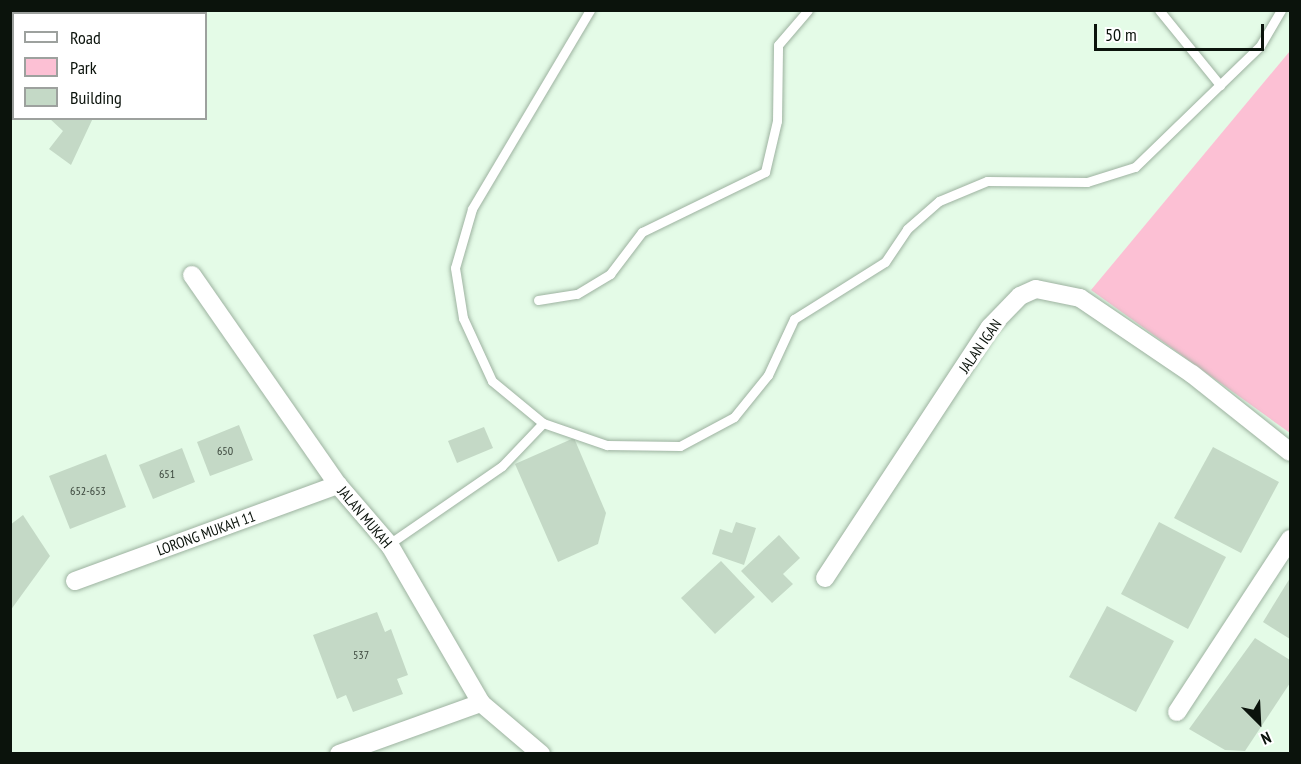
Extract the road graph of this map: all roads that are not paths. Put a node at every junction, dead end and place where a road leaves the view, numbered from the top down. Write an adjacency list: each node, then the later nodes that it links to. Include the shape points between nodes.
1 (590, 10): 8 (lane, via 472,208 455,268 463,318 492,381)
2 (808, 10): 7 (lane, via 778,45 777,121 765,172 642,232 610,274 578,294)
3 (1159, 10): 5 (lane)
4 (1281, 10): 5 (lane, via 1260,46)
5 (1220, 85): 8 (lane, via 1135,167 1087,182 987,181 939,201 907,229 885,262 794,319 768,375 734,417 680,446 607,445)
6 (192, 275): 10 (street, JALAN MUKAH)
7 (538, 300)
8 (543, 423): 12 (lane, via 502,466)
9 (1290, 452): 13 (street, JALAN IGAN, via 1192,374 1080,298 1036,289 1020,296 990,327)
10 (338, 485): 12 (street, JALAN MUKAH); 14 (street, LORONG MUKAH 11)
11 (1290, 539): 16 (street)
12 (389, 544): 15 (street, JALAN MUKAH)
13 (825, 578)
14 (75, 580)
15 (481, 703): 17 (street); 18 (street, JALAN MUKAH)
16 (1177, 712)
17 (339, 753)
18 (541, 753)

